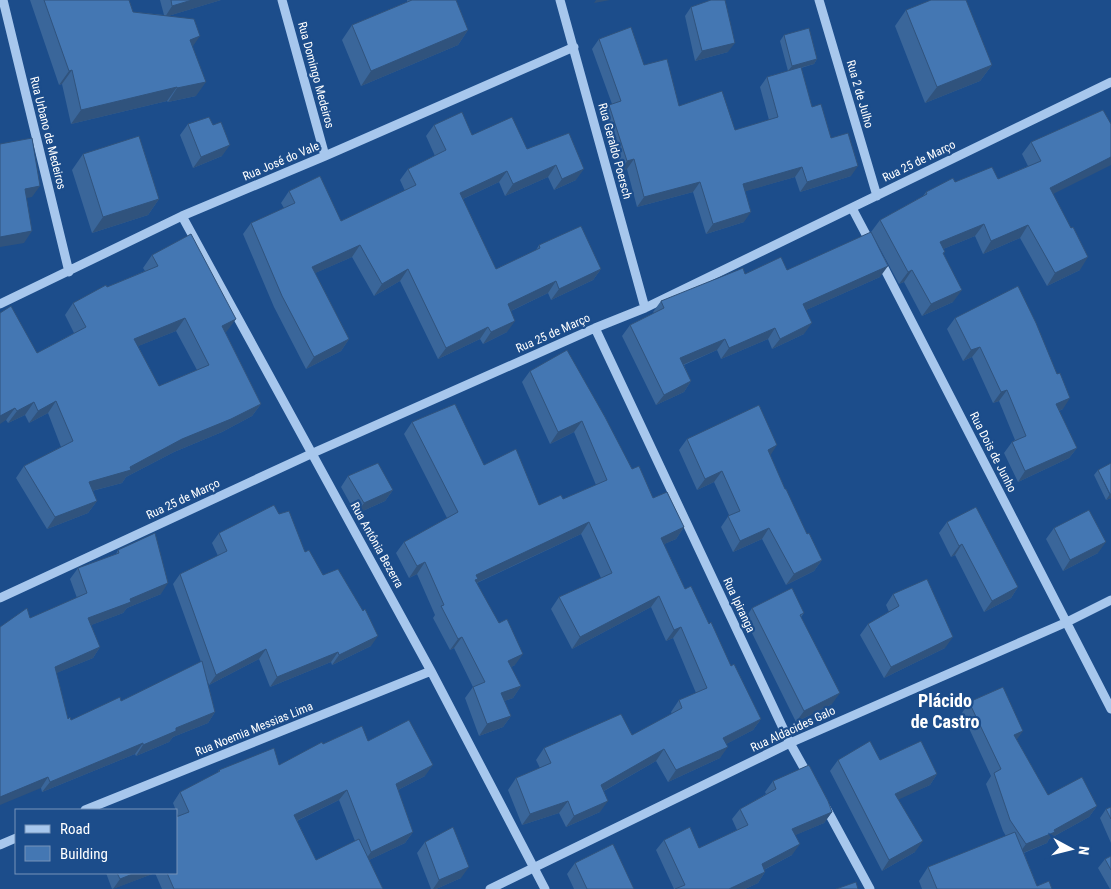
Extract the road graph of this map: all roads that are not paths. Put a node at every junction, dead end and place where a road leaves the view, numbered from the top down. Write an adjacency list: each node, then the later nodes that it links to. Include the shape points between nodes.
1 (3, 0): 11 (street, Rua Urbano de Medeiros)
2 (282, 0): 7 (street, Rua Domingo Medeiros)
3 (560, 0): 5 (street, Rua Geraldo Poersch)
4 (819, 0): 8 (street, Rua 2 de Julho)
5 (574, 47): 7 (street, Rua José do Vale); 13 (street, Rua Geraldo Poersch)
6 (1111, 82): 8 (street, Rua 25 de Março)
7 (325, 156): 10 (street, Rua José do Vale)
8 (877, 196): 9 (street, Rua 25 de Março)
9 (852, 208): 13 (street, Rua 25 de Março); 18 (street, Rua Dois de Junho)
10 (182, 216): 11 (street, Rua José do Vale); 15 (street, Rua Antônia Bezerra)
11 (68, 272): 12 (street, Rua José do Vale)
12 (0, 304)
13 (645, 308): 14 (street, Rua 25 de Março)
14 (594, 328): 15 (street, Rua 25 de Março); 21 (street, Rua Ipiranga)
15 (313, 454): 16 (street, Rua 25 de Março); 19 (street, Rua Antônia Bezerra)
16 (0, 598)
17 (1111, 600): 18 (street, Rua Aldacides Galo)
18 (1067, 622): 20 (street, Rua Dois de Junho); 21 (street, Rua Aldacides Galo)
19 (431, 671): 24 (street, Rua Noemia Messias Lima); 27 (street, Rua Antônia Bezerra)
20 (1111, 709)
21 (790, 743): 22 (street, Rua Ipiranga); 27 (street, Rua Aldacides Galo)
22 (814, 786)
23 (819, 794): 30 (street)
24 (87, 809)
25 (15, 838): 26 (street)
26 (0, 845)
27 (535, 868): 28 (street, Rua Aldacides Galo); 29 (street, Rua Antônia Bezerra)
28 (490, 889)
29 (545, 889)
30 (870, 889)

